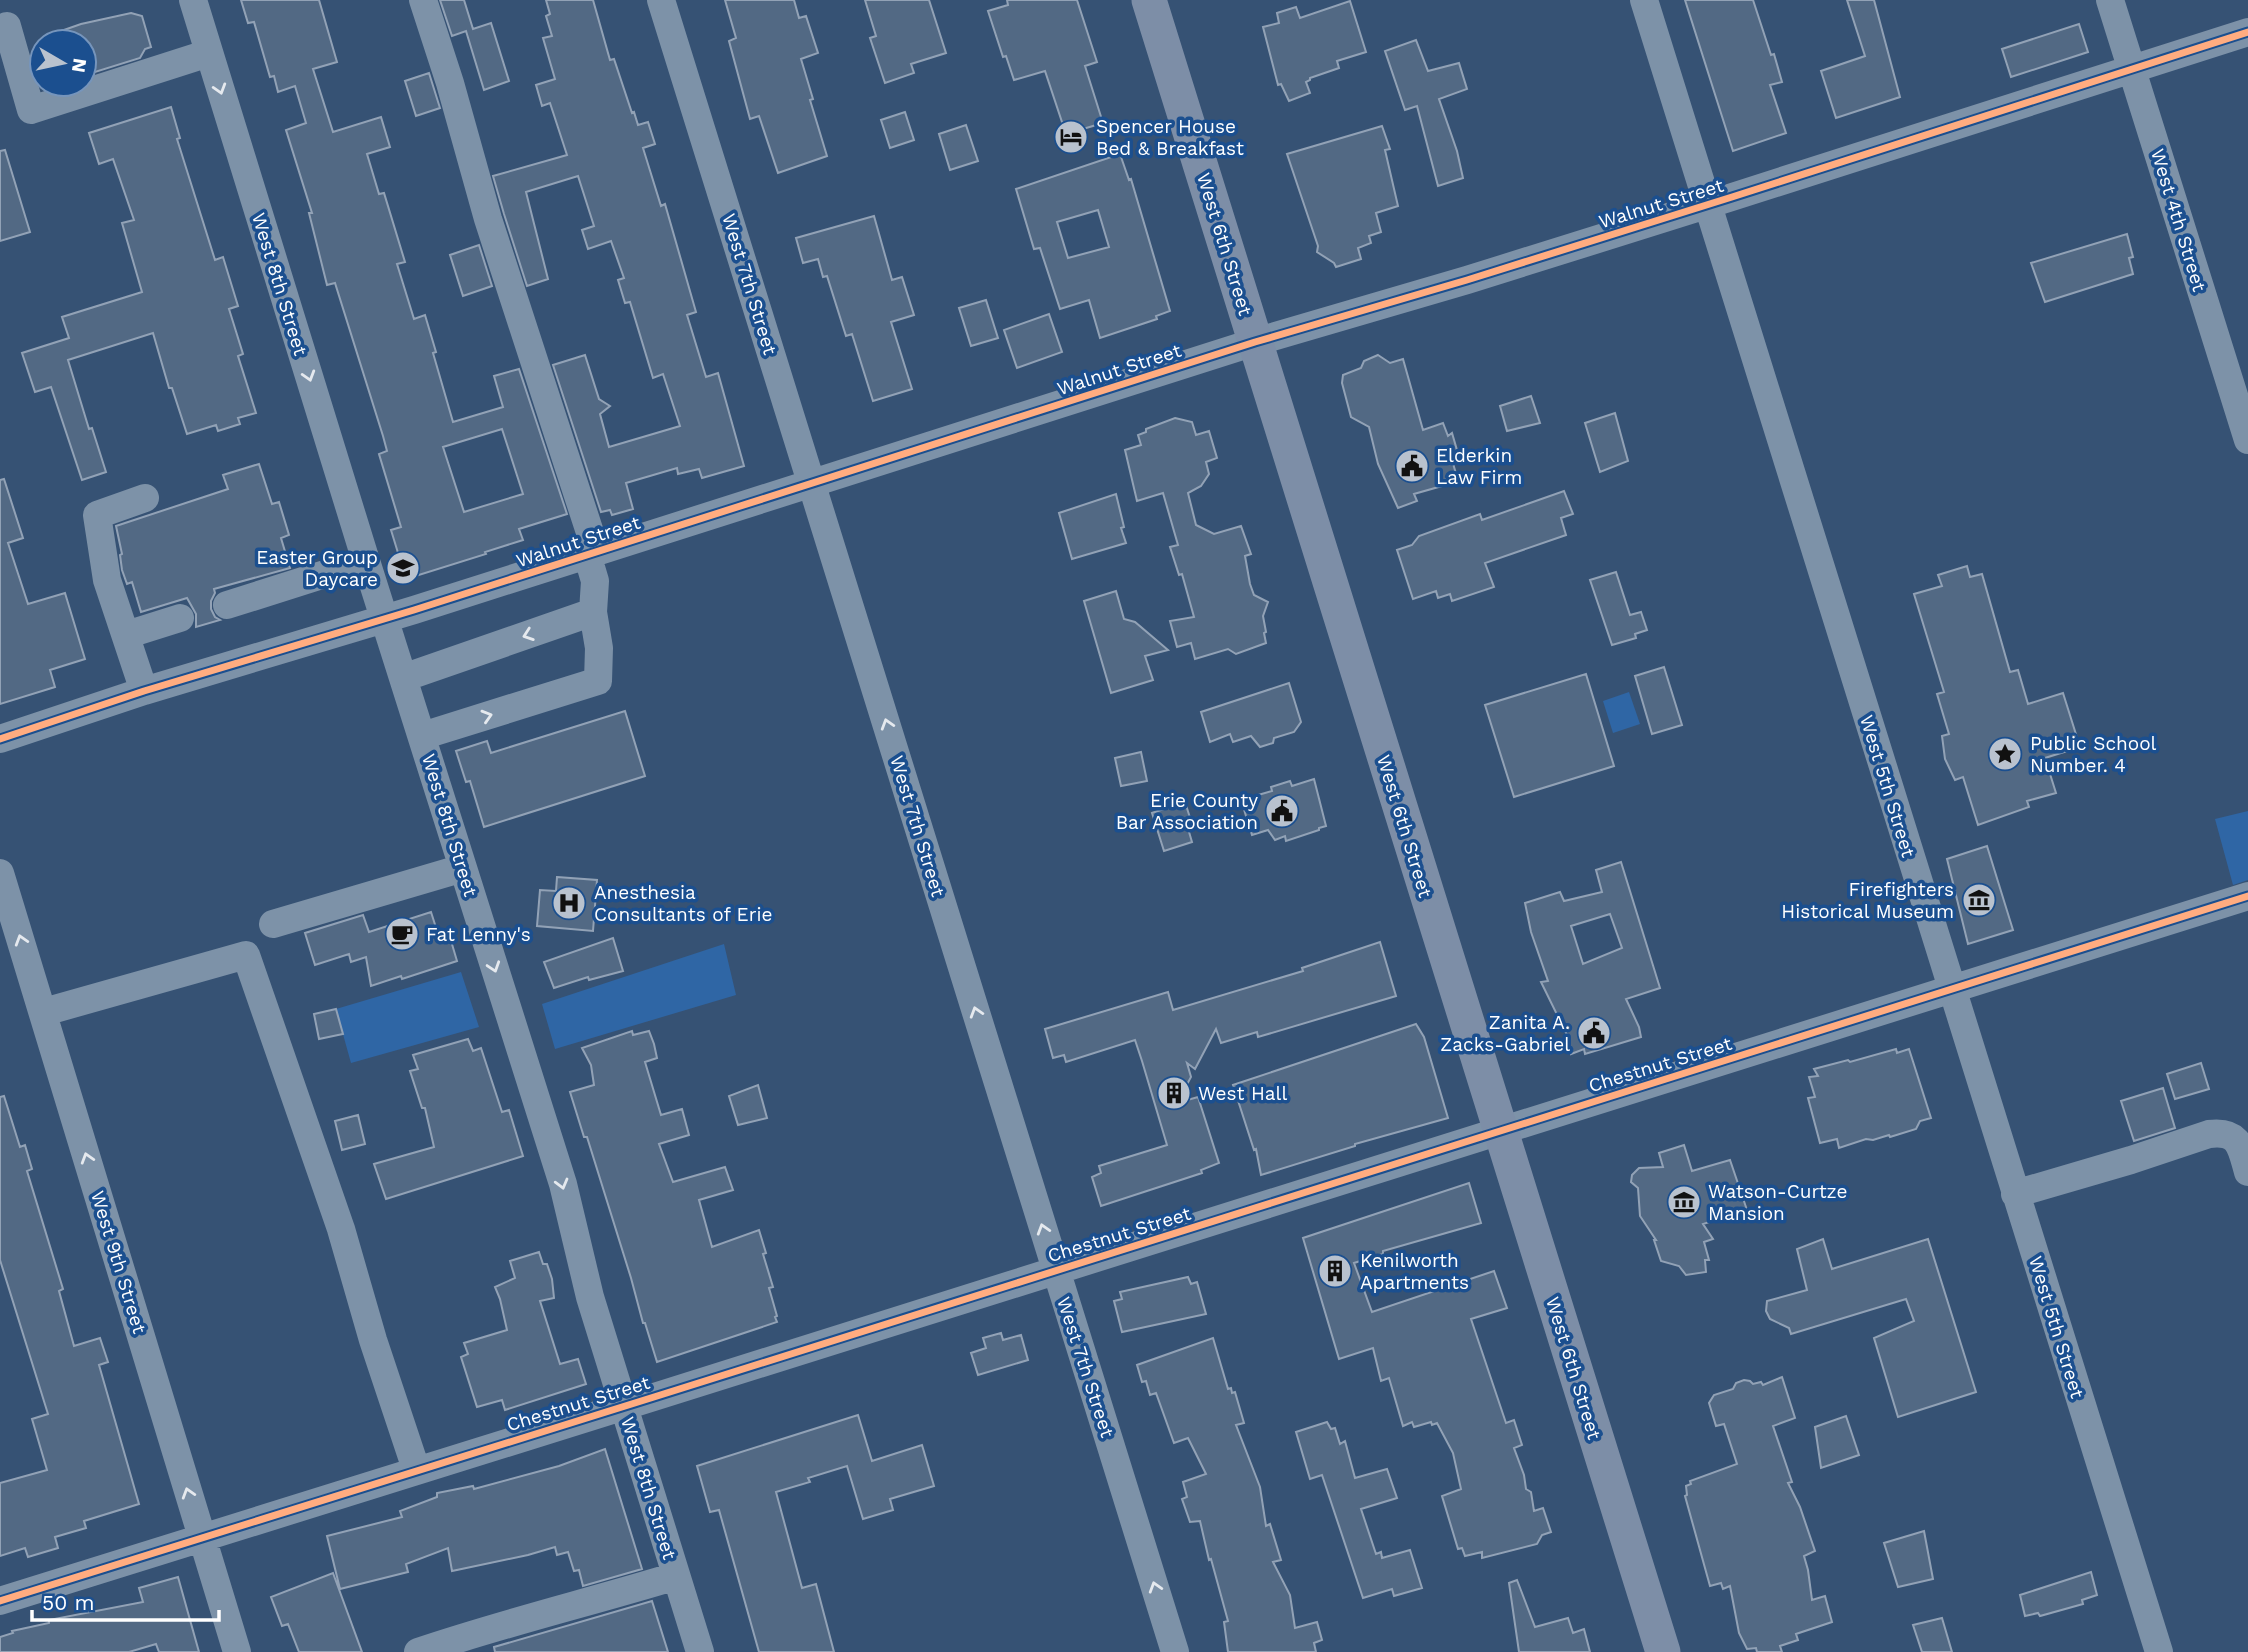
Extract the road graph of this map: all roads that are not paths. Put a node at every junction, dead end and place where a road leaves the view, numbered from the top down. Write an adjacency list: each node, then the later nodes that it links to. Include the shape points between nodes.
1 (193, 0): 9 (street, West 8th Street)
2 (423, 0): 16 (street)
3 (661, 0): 14 (street, West 7th Street)
4 (1149, 0): 12 (main road, West 6th Street)
5 (1644, 0): 11 (street, West 5th Street)
6 (2110, 0): 10 (street, West 4th Street)
7 (7, 26): 9 (street, via 31,110)
8 (2248, 32): 10 (street, Walnut Street)
9 (209, 53): 17 (street, West 8th Street, one-way to 17)
10 (2132, 69): 11 (street, Walnut Street); 13 (street, West 4th Street)
11 (1709, 204): 12 (street, Walnut Street); 31 (street, West 5th Street)
12 (1255, 342): 14 (street, Walnut Street); 33 (main road, West 6th Street)
13 (2248, 440)
14 (812, 483): 16 (street, Walnut Street); 36 (street, West 7th Street, one-way to 14)
15 (145, 498): 22 (street, via 97,515 107,580)
16 (591, 553): 19 (street); 21 (street, Walnut Street)
17 (366, 561): 18 (street); 21 (street, West 8th Street)
18 (226, 605)
19 (593, 612): 23 (street, one-way to 23); 25 (street, one-way to 19, via 598,681)
20 (180, 618): 22 (street)
21 (384, 618): 23 (street, West 8th Street); 24 (street, Walnut Street)
22 (126, 635): 24 (street)
23 (402, 678): 25 (street, West 8th Street)
24 (144, 691): 26 (street, Walnut Street)
25 (422, 736): 27 (street, West 8th Street)
26 (0, 738)
27 (463, 868): 30 (street); 37 (street, West 8th Street, one-way to 37, via 563,1184 590,1297)
28 (0, 873): 32 (street, West 9th Street, one-way to 28)
29 (2248, 897): 31 (street, Chestnut Street)
30 (273, 925)
31 (1951, 989): 33 (street, Chestnut Street); 35 (street, West 5th Street)
32 (44, 1012): 38 (street, via 246,955 341,1229); 39 (street, West 9th Street, one-way to 32)
33 (1499, 1130): 36 (street, Chestnut Street); 46 (main road, West 6th Street)
34 (2248, 1172): 35 (street, via 2241,1147 2233,1136 2220,1132)
35 (2015, 1194): 47 (street, West 5th Street)
36 (1055, 1270): 37 (street, Chestnut Street); 45 (street, West 7th Street, one-way to 36)
37 (624, 1405): 38 (street, Chestnut Street); 40 (street, West 8th Street)
38 (416, 1469): 39 (street, Chestnut Street)
39 (201, 1539): 41 (street, Chestnut Street); 42 (street, West 9th Street)
40 (676, 1576): 43 (street); 44 (street, West 8th Street)
41 (0, 1601)
42 (237, 1652)
43 (418, 1652)
44 (700, 1652)
45 (1175, 1652)
46 (1662, 1652)
47 (2159, 1652)

